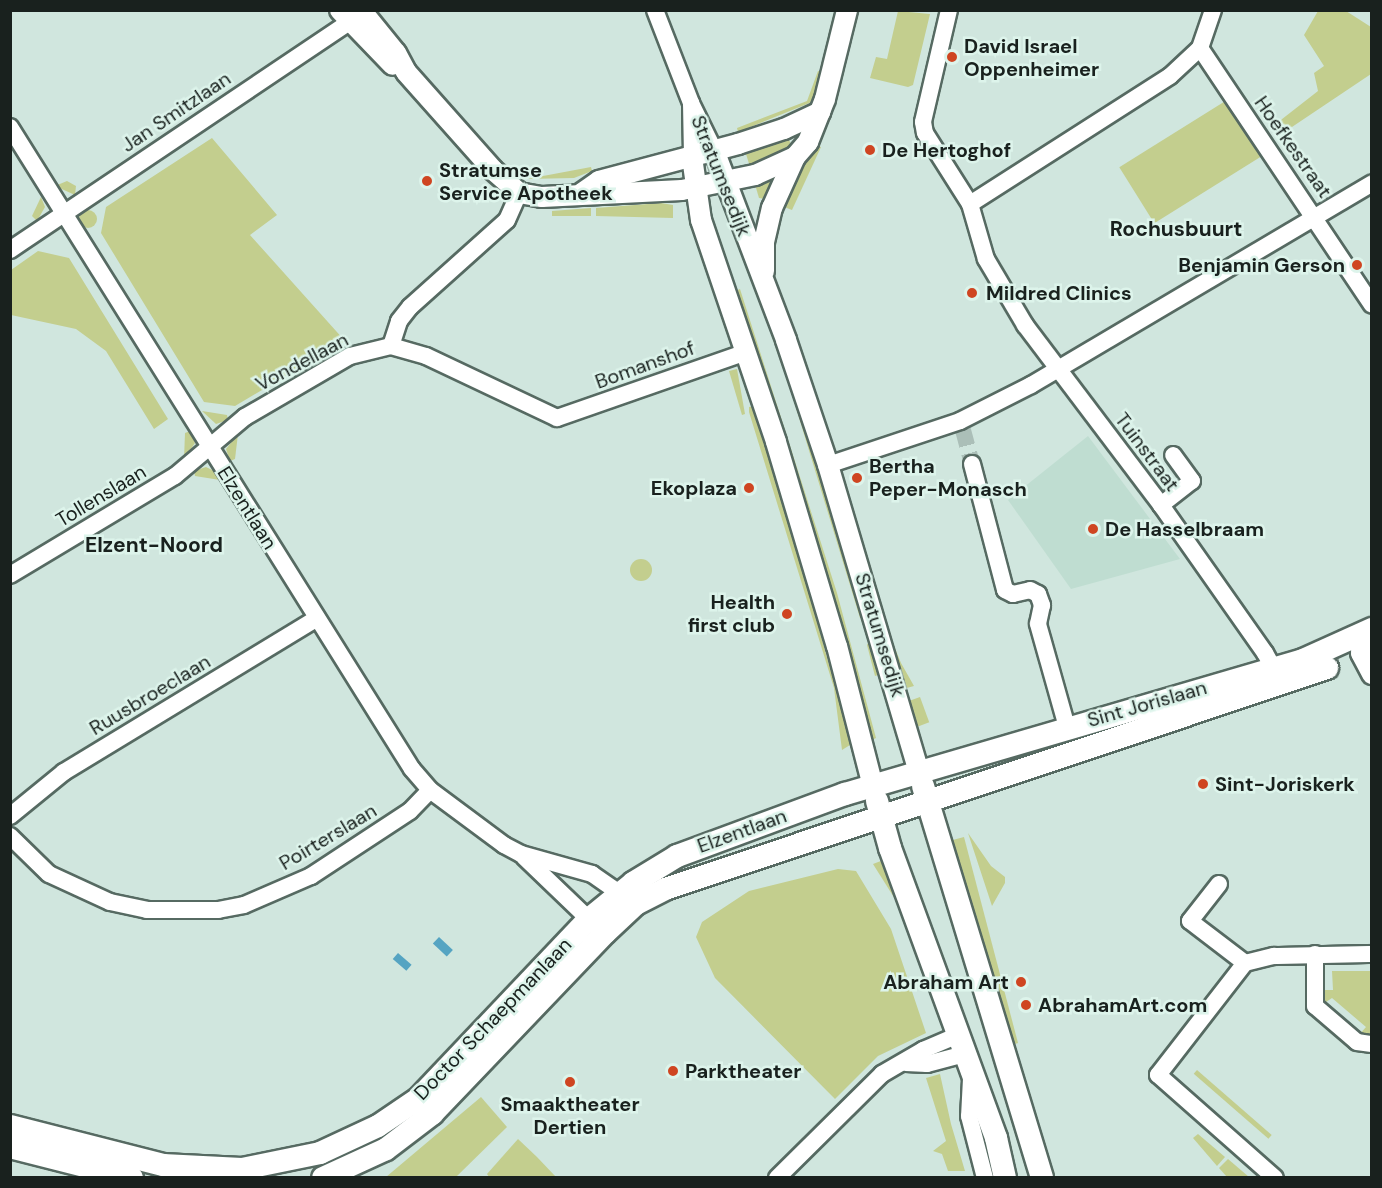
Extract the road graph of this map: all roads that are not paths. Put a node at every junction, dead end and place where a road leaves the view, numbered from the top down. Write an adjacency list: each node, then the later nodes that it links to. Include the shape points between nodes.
1 (656, 10): 7 (street, Stratumsedijk)
2 (847, 10): 8 (street)
3 (949, 10): 18 (street, Tuinstraat, via 923,122 925,133)
4 (1213, 10): 6 (street)
5 (354, 16): 16 (street, via 387,61 406,72 493,170); 19 (street, Jan Smitzlaan)
6 (1200, 48): 18 (street, via 1170,76); 20 (street, Hoefkestraat)
7 (691, 103): 10 (street, Stratumsedijk); 11 (street, Stratumsedijk)
8 (819, 112): 10 (street, via 784,129); 12 (street, via 808,142)
9 (10, 127): 19 (street, Elzentlaan)
10 (714, 150): 11 (street); 13 (street, Stratumsedijk)
11 (692, 157): 15 (street, Stratumsedijk); 17 (street, via 598,181)
12 (795, 157): 13 (street, via 755,176); 22 (street, via 770,217 764,242)
13 (724, 182): 15 (street); 22 (street, Stratumsedijk)
14 (1371, 183): 20 (street)
15 (695, 187): 17 (street); 25 (street, Stratumsedijk, via 701,220)
16 (519, 193): 17 (street, via 542,197); 24 (street, via 507,220 410,307 399,321)
17 (582, 194)
18 (970, 204): 26 (street, Tuinstraat, via 986,259 1024,325)
19 (66, 213): 21 (street, Jan Smitzlaan); 28 (street, Elzentlaan)
20 (1316, 217): 23 (street, Hoefkestraat); 26 (street)
21 (10, 250)
22 (764, 280): 31 (street, Stratumsedijk)
23 (1371, 305)
24 (391, 346): 27 (street, Vondellaan, via 426,356); 28 (street, Vondellaan, via 350,356 245,417 218,437)
25 (747, 352): 27 (street, Bomanshof); 40 (street, Stratumsedijk, via 837,646)
26 (1057, 367): 31 (street, via 962,425); 32 (street, Tuinstraat)
27 (557, 418)
28 (211, 450): 33 (street, Tollenslaan, via 170,480); 34 (street, Elzentlaan)
29 (1173, 454): 32 (street, via 1192,482)
30 (972, 464): 38 (street, via 1005,590 1013,594 1030,590 1038,594 1042,605 1038,624)
31 (828, 465): 39 (street, Stratumsedijk)
32 (1161, 505): 37 (street, Tuinstraat)
33 (10, 575)
34 (317, 618): 41 (street, Elzentlaan, via 353,680); 44 (street, Ruusbroeclaan, via 64,772)
35 (1368, 641): 36 (street); 37 (main road, Sint Jorislaan)
36 (1371, 674)
37 (1278, 676): 38 (main road, Sint Jorislaan); 42 (main road, Sint Jorislaan)
38 (1067, 727): 39 (main road, Sint Jorislaan)
39 (919, 773): 40 (main road, Sint Jorislaan); 42 (main road, Stratumsedijk)
40 (873, 786): 43 (main road, Stratumsedijk); 48 (main road, Elzentlaan, via 677,856)
41 (430, 790): 45 (street, Poirterslaan, via 410,811 311,876 244,905 218,910 147,910 110,902 49,874); 46 (street, Elzentlaan, via 486,834)
42 (927, 801): 43 (main road, Sint Jorislaan); 62 (main road, Stratumsedijk)
43 (881, 815): 48 (main road, Elzentlaan); 54 (main road, Stratumsedijk)
44 (10, 816)
45 (10, 836)
46 (521, 854): 48 (street, Elzentlaan, via 580,869); 49 (street, Elzentlaan)
47 (1219, 884): 52 (street, via 1190,921)
48 (628, 899): 49 (main road, Elzentlaan)
49 (597, 926): 57 (main road, Doctor Schaepmanlaan, via 418,1099 340,1146); 60 (main road, Doctor Schaepmanlaan, via 432,1114 387,1149)
50 (1315, 954): 51 (street); 52 (street, via 1274,956); 53 (street, via 1315,1006 1357,1042)
51 (1371, 954)
52 (1245, 963): 63 (street, via 1158,1075)
53 (1371, 1044)
54 (965, 1054): 58 (main road, Stratumsedijk); 61 (street, via 923,1050 882,1074)
55 (10, 1126): 57 (main road, Doctor Schaepmanlaan, via 163,1165)
56 (10, 1147): 59 (main road)
57 (242, 1175)
58 (1000, 1177)
59 (132, 1178)
60 (323, 1178)
61 (777, 1178)
62 (1042, 1178)
63 (1275, 1178)

